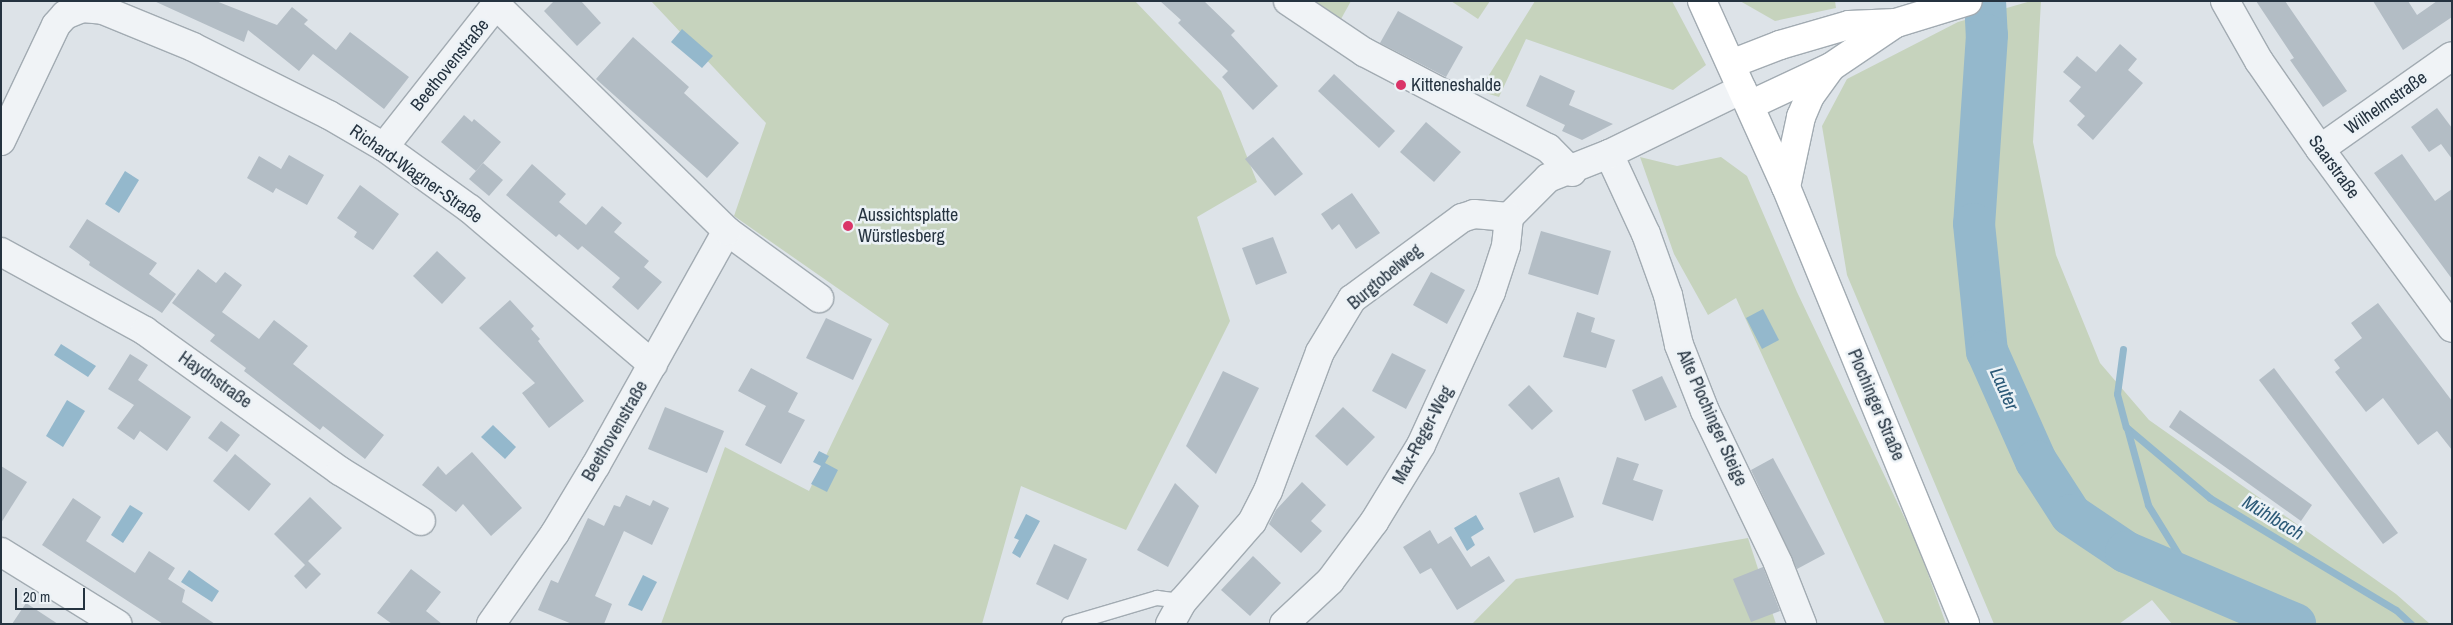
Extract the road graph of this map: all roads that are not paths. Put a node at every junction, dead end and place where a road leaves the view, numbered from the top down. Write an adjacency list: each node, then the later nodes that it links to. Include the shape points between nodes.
1 (1288, 1): 16 (street, via 1364,52 1548,148)
2 (1702, 1): 8 (main road, Plochinger Straße)
3 (1968, 1): 6 (main road)
4 (2225, 1): 14 (street, Saarstraße, via 2259,61)
5 (498, 4): 13 (street, Beethovenstraße); 19 (street, Beethovenstraße)
6 (1896, 23): 8 (main road, via 1850,26 1780,45); 9 (main road)
7 (2452, 56): 14 (street, Wilhelmstraße)
8 (1731, 64): 10 (main road, Plochinger Straße)
9 (1831, 68): 10 (main road); 17 (main road, via 1810,96 1801,117)
10 (1746, 97): 15 (street); 17 (main road, Plochinger Straße)
11 (10, 98): 12 (street); 13 (street, Richard-Wagner-Straße, via 65,15 82,8 103,10 193,47 329,115)
12 (1, 141)
13 (384, 147): 23 (street, Richard-Wagner-Straße, via 470,209)
14 (2320, 149): 22 (street, Saarstraße)
15 (1609, 154): 16 (street); 31 (street, Alte Plochinger Steige, via 1646,234 1668,295 1679,345 1705,411 1778,563)
16 (1572, 172): 18 (street, via 1548,178)
17 (1786, 187): 32 (main road, Plochinger Straße)
18 (1509, 217): 26 (street, Burgtobelweg, via 1474,214 1462,218 1352,300 1320,352 1268,491 1252,522); 30 (street, Max-Reger-Weg, via 1506,246 1491,292 1421,444 1374,522 1330,581)
19 (727, 231): 21 (street, Beethovenstraße); 23 (street, Beethovenstraße)
20 (1, 252): 24 (street, Haydnstraße, via 145,331 340,472)
21 (819, 298)
22 (2452, 328)
23 (653, 365): 28 (street, Beethovenstraße, via 555,533)
24 (421, 521)
25 (1, 552): 27 (street)
26 (1177, 612): 29 (lane, via 1157,598)
27 (117, 624)
28 (491, 624)
29 (1069, 624)
30 (1284, 624)
31 (1802, 624)
32 (1965, 624)

